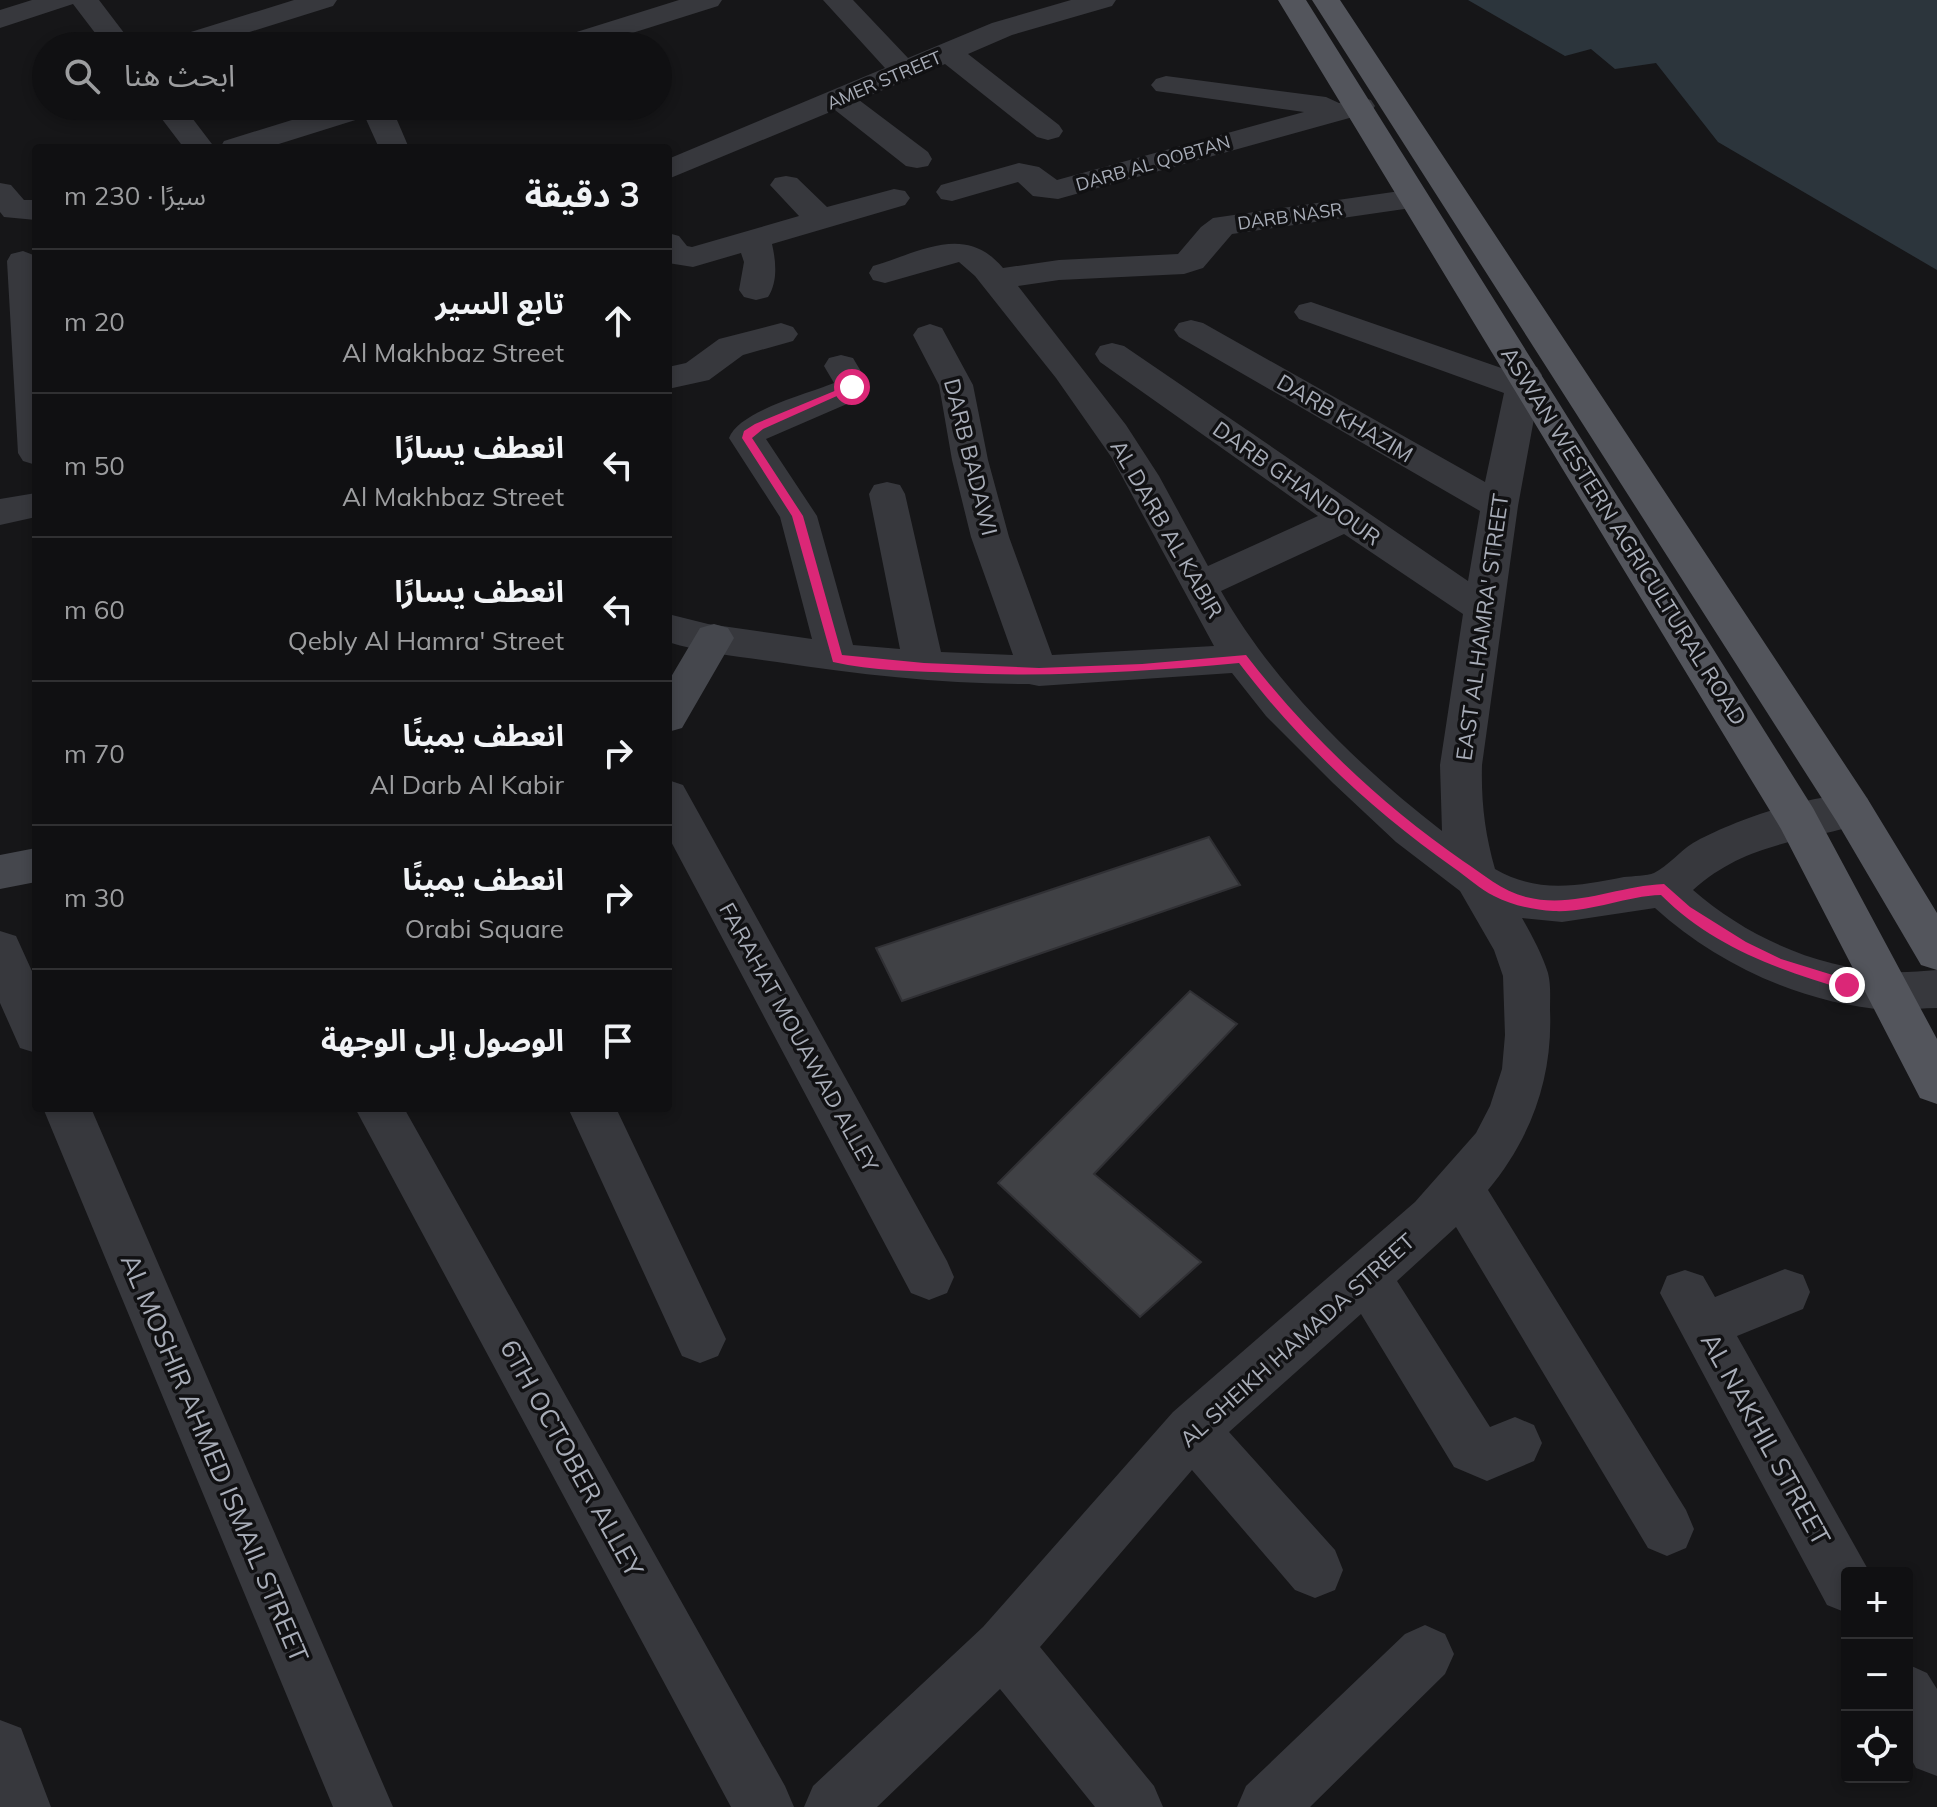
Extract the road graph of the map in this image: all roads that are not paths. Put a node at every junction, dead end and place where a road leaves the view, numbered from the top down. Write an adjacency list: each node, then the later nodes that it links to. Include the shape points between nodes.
1 (62, 0): 10 (street)
2 (84, 0): 11 (street)
3 (323, 0): 9 (street)
4 (708, 0): 14 (street)
5 (837, 0): 16 (street)
6 (1102, 0): 15 (street, AMER STREET, via 1029,19)
7 (1292, 0): 19 (main road, ASWAN WESTERN AGRICULTURAL ROAD)
8 (1326, 0): 65 (main road, ASWAN WESTERN AGRICULTURAL ROAD)
9 (246, 10): 12 (street); 13 (street)
10 (0, 19)
11 (109, 32)
12 (203, 32)
13 (266, 32)
14 (606, 32)
15 (949, 53): 16 (street, AMER STREET); 23 (street)
16 (905, 72): 18 (street, AMER STREET)
17 (1166, 85): 19 (street)
18 (839, 99): 27 (street); 28 (street, AMER STREET)
19 (1352, 108): 30 (street, DARB AL QOBTAN, via 1058,190 1044,189 1019,172); 32 (main road, ASWAN WESTERN AGRICULTURAL ROAD)
20 (178, 120): 24 (street)
21 (317, 120): 25 (street)
22 (382, 120): 26 (street)
23 (1048, 131)
24 (197, 144)
25 (252, 144)
26 (392, 144)
27 (917, 159)
28 (672, 168)
29 (786, 185): 33 (street)
30 (952, 192)
31 (894, 198): 33 (street)
32 (1414, 199): 38 (street, DARB NASR, via 1224,225 1212,232 1197,259 1184,264); 47 (main road, ASWAN WESTERN AGRICULTURAL ROAD)
33 (821, 219): 34 (street)
34 (754, 239): 35 (street, via 693,257); 39 (street, via 760,262)
35 (672, 252)
36 (23, 261): 41 (street)
37 (885, 273): 38 (street, AL DARB AL KABIR, via 963,252 974,256)
38 (994, 279): 55 (street, AL DARB AL KABIR, via 1116,439)
39 (756, 290)
40 (1311, 312): 47 (street)
41 (21, 318): 49 (street)
42 (1191, 330): 52 (street, DARB KHAZIM)
43 (781, 334): 48 (street, via 732,336)
44 (930, 335): 62 (street, DARB BADAWI, via 954,378 990,537)
45 (1112, 354): 54 (street, DARB GHANDOUR)
46 (841, 366): 60 (street, via 851,389 759,426 747,438 798,516)
47 (1524, 382): 52 (street, EAST AL HAMRA' STREET); 66 (main road, ASWAN WESTERN AGRICULTURAL ROAD)
48 (694, 383)
49 (32, 417)
50 (887, 494): 61 (street)
51 (32, 506): 53 (street)
52 (1499, 506): 56 (street, EAST AL HAMRA' STREET)
53 (0, 512)
54 (1347, 518): 55 (street); 56 (street, DARB GHANDOUR)
55 (1200, 585): 59 (street, AL DARB AL KABIR)
56 (1483, 609): 69 (street, EAST AL HAMRA' STREET, via 1460,800)
57 (672, 629): 58 (street)
58 (714, 638): 60 (street); 63 (street)
59 (1242, 658): 62 (street); 69 (street, AL DARB AL KABIR, via 1301,727 1410,831)
60 (837, 659): 61 (street)
61 (924, 667): 62 (street)
62 (1039, 672)
63 (672, 710)
64 (672, 803): 81 (street, FARAHAT MOUAWAD ALLEY)
65 (1852, 810): 66 (street); 72 (main road, ASWAN WESTERN AGRICULTURAL ROAD)
66 (1798, 820): 70 (street, via 1714,849); 74 (main road, ASWAN WESTERN AGRICULTURAL ROAD)
67 (32, 866): 68 (street)
68 (0, 872)
69 (1476, 879): 70 (street, AL DARB AL KABIR, via 1513,898 1554,906); 80 (street, AL SHEIKH HAMADA STREET, via 1526,976 1528,1035 1513,1109 1493,1148)
70 (1664, 890): 74 (street, via 1712,930 1777,964)
71 (0, 949): 75 (street)
72 (1937, 952)
73 (1937, 989): 74 (street)
74 (1887, 991): 76 (main road, ASWAN WESTERN AGRICULTURAL ROAD)
75 (32, 1025)
76 (1937, 1084)
77 (69, 1112): 96 (street, AL MOSHIR AHMED ISMAIL STREET)
78 (381, 1112): 97 (street, 6TH OCTOBER ALLEY)
79 (594, 1112): 84 (street)
80 (1459, 1187): 82 (street, AL SHEIKH HAMADA STREET, via 1433,1218); 87 (street)
81 (929, 1277)
82 (1366, 1277): 85 (street, AL SHEIKH HAMADA STREET); 86 (street, via 1473,1449 1487,1455)
83 (1785, 1292): 89 (street, AL NAKHIL STREET, via 1694,1309)
84 (700, 1339)
85 (1192, 1430): 88 (street); 90 (street, AL SHEIKH HAMADA STREET)
86 (1515, 1443)
87 (1667, 1529)
88 (1315, 1570)
89 (1841, 1574)
90 (1003, 1647): 98 (street, AL SHEIKH HAMADA STREET); 99 (street)
91 (1425, 1654): 100 (street)
92 (1913, 1704): 93 (street)
93 (1937, 1747)
94 (0, 1749): 95 (street)
95 (21, 1807)
96 (363, 1807)
97 (764, 1807)
98 (834, 1807)
99 (1133, 1807)
100 (1267, 1807)

